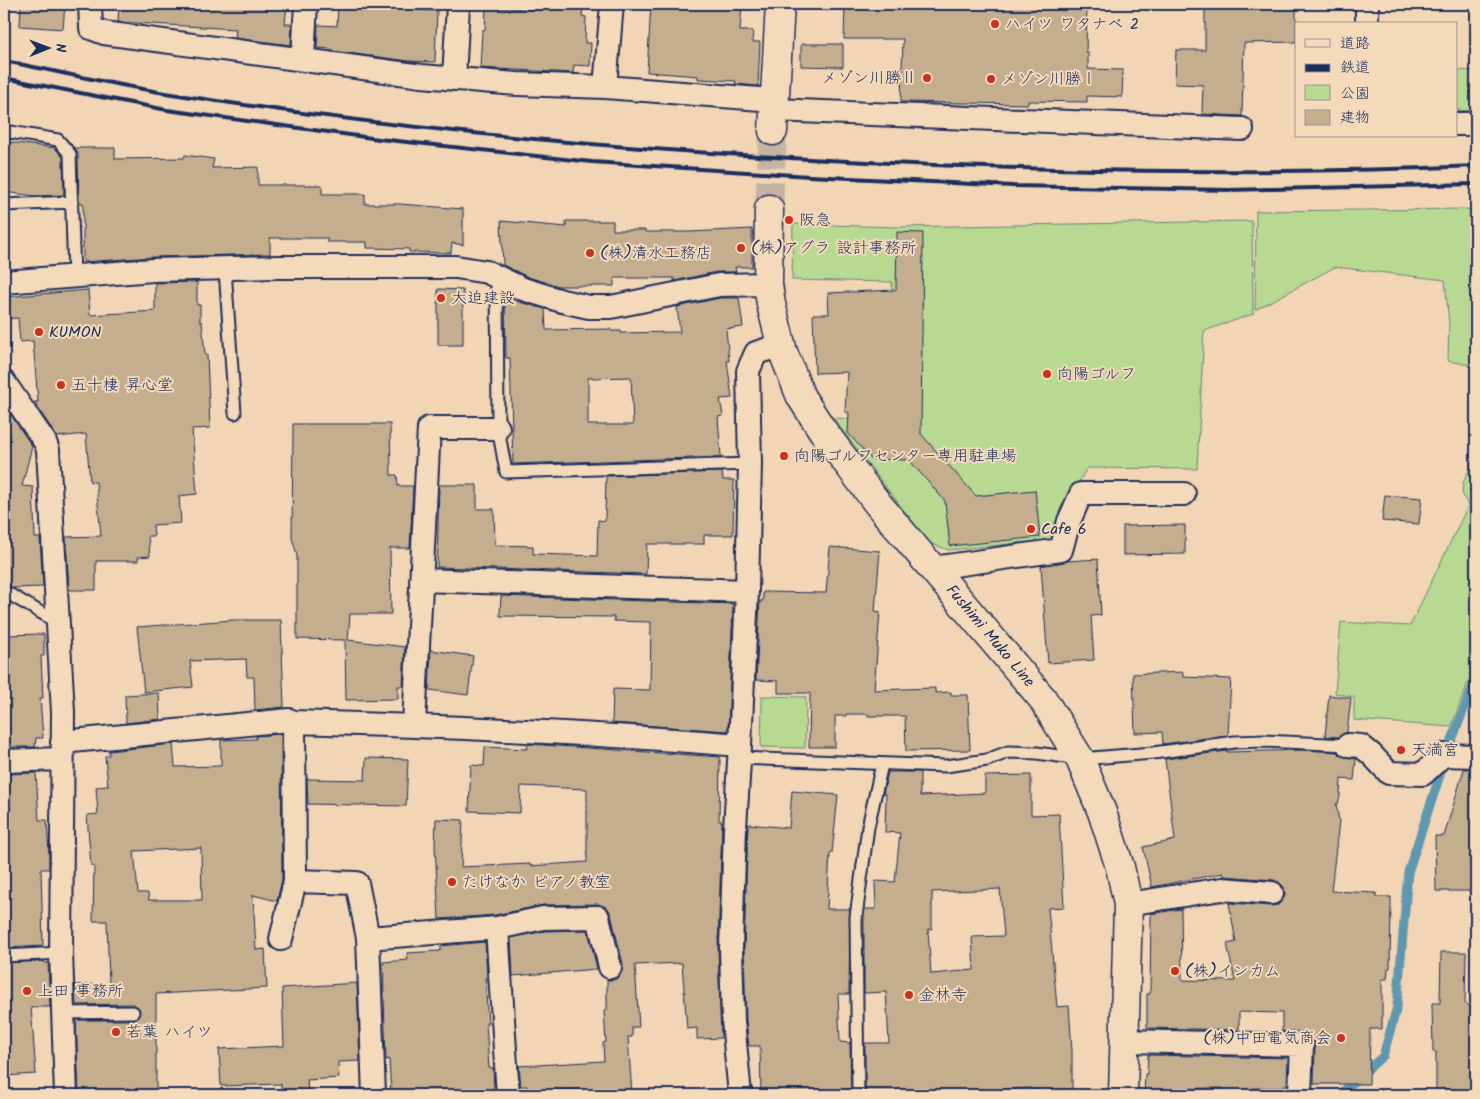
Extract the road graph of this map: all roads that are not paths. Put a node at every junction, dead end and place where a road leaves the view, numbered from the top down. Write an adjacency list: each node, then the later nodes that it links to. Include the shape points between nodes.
1 (90, 4): 8 (street, via 91,28 104,33)
2 (306, 4): 8 (street)
3 (458, 4): 9 (street)
4 (612, 4): 10 (street)
5 (780, 4): 11 (main road)
6 (1367, 4): 7 (street)
7 (1367, 22)
8 (303, 60): 9 (street)
9 (454, 79): 10 (street)
10 (605, 88): 11 (street)
11 (774, 114): 14 (street)
12 (1458, 124): 13 (street)
13 (1476, 124)
14 (1242, 129)
15 (4, 131): 16 (lane, via 58,140 70,154)
16 (72, 202): 17 (lane); 20 (lane)
17 (4, 205)
18 (769, 209): 23 (main road, Fushimi Muko Line)
19 (225, 269): 20 (street); 21 (street, via 456,267); 26 (lane)
20 (74, 276): 22 (street)
21 (497, 277): 23 (street, via 562,301 611,307 719,285); 27 (lane)
22 (4, 282)
23 (768, 284): 24 (main road, Fushimi Muko Line)
24 (781, 345): 28 (street, via 756,353 748,372); 30 (main road, Fushimi Muko Line, via 801,397 823,430 878,504)
25 (4, 382): 34 (street, via 48,450)
26 (235, 413)
27 (498, 428): 28 (lane, via 506,472); 31 (street, via 430,428)
28 (750, 464): 33 (street)
29 (1184, 494): 30 (street, via 1081,494 1061,550)
30 (933, 568): 41 (main road, Fushimi Muko Line, via 1042,698)
31 (421, 580): 33 (street); 36 (street)
32 (4, 591): 34 (lane)
33 (747, 591): 39 (street)
34 (57, 622): 38 (street)
35 (294, 722): 36 (street); 38 (street, via 289,720); 44 (street)
36 (414, 725): 39 (street, via 630,736)
37 (1348, 745): 40 (street, via 1361,746 1388,773 1423,774); 41 (lane, via 1235,742)
38 (62, 750): 42 (street); 50 (street)
39 (740, 752): 43 (lane); 59 (street, via 734,828 731,948)
40 (1460, 756)
41 (1080, 759): 43 (lane, via 1008,752 987,760 946,766); 46 (main road, Fushimi Muko Line, via 1102,812)
42 (4, 761)
43 (882, 764): 60 (lane, via 868,827 856,917)
44 (295, 881): 48 (street, via 358,883); 49 (street)
45 (1272, 893): 46 (street, via 1222,888)
46 (1128, 904): 55 (main road, Fushimi Muko Line)
47 (498, 928): 48 (street); 52 (street, via 543,918 598,917); 58 (street)
48 (368, 938): 57 (street)
49 (281, 939)
50 (61, 953): 51 (lane); 54 (street)
51 (4, 956)
52 (610, 967)
53 (133, 1012): 54 (lane)
54 (63, 1013): 56 (street)
55 (1125, 1041): 61 (main road, Fushimi Muko Line); 62 (street, via 1302,1045)
56 (66, 1095)
57 (374, 1095)
58 (508, 1095)
59 (740, 1095)
60 (858, 1095)
61 (1123, 1095)
62 (1300, 1095)

